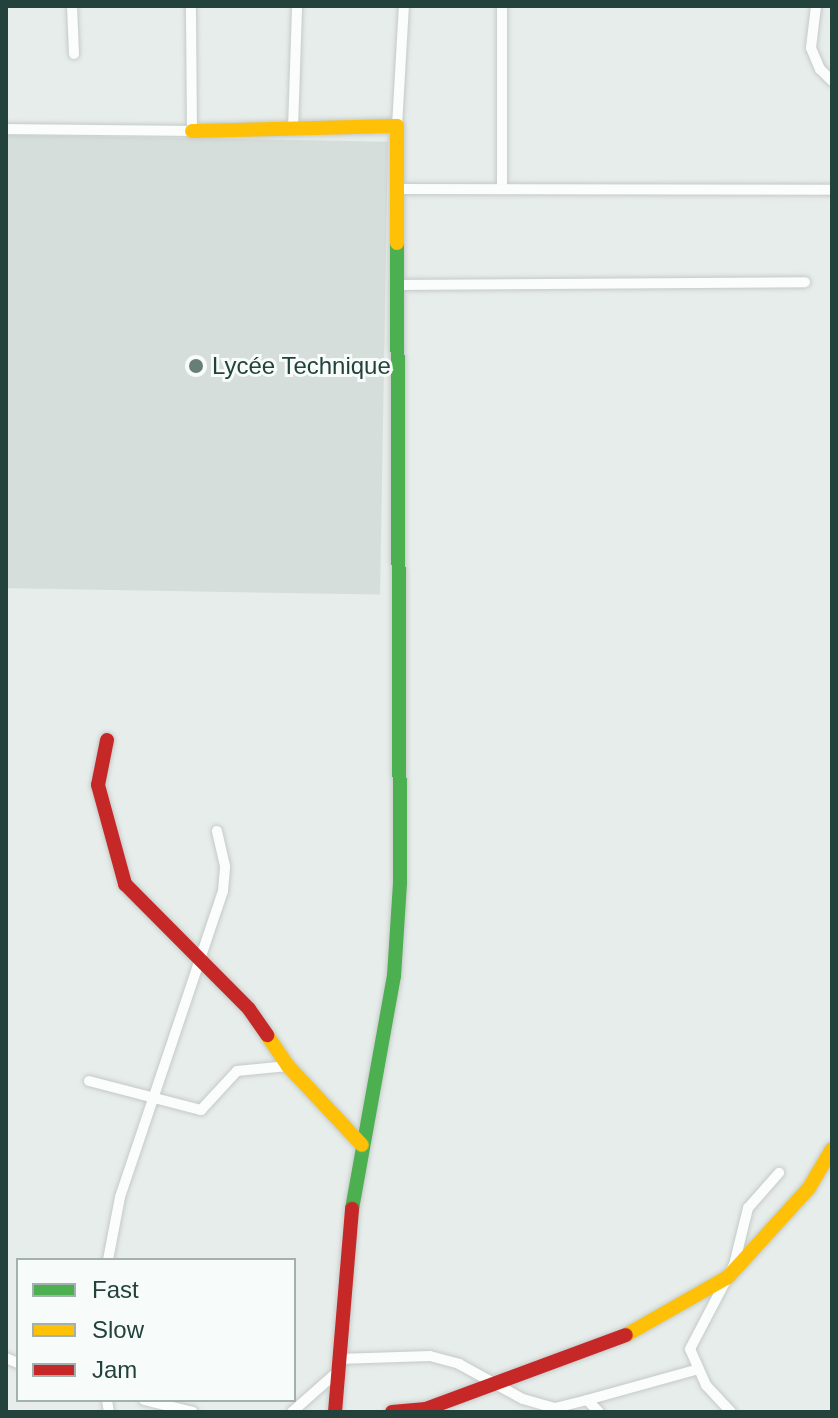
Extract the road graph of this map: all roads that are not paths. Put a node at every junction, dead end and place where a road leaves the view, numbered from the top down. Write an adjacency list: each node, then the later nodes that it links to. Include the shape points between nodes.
1 (72, 6): 7 (street)
2 (191, 6): 12 (street)
3 (297, 6): 11 (street)
4 (404, 6): 9 (street)
5 (502, 6): 13 (street)
6 (816, 6): 8 (street, via 811,48)
7 (74, 54)
8 (832, 81)
9 (397, 126): 11 (street); 14 (street)
10 (6, 129): 12 (street)
11 (293, 129): 12 (street)
12 (192, 131)
13 (502, 185): 14 (street); 15 (street)
14 (398, 189): 17 (street)
15 (832, 190)
16 (805, 282): 17 (street)
17 (400, 285): 24 (street, via 400,882 394,976)
18 (107, 740): 20 (street, via 98,785 125,884)
19 (217, 831): 20 (street, via 225,866 223,891)
20 (199, 964): 21 (street, via 249,1009); 23 (street)
21 (288, 1066): 23 (street, via 237,1071 201,1110); 24 (street)
22 (89, 1081): 23 (street)
23 (154, 1097): 27 (street, via 120,1197)
24 (362, 1145): 29 (street, via 347,1240)
25 (832, 1149): 28 (street, via 809,1188)
26 (779, 1173): 28 (street, via 748,1208)
27 (108, 1258)
28 (728, 1277): 30 (street, via 690,1349); 31 (street, via 620,1338)
29 (338, 1366): 31 (street, via 430,1356); 35 (street); 36 (street)
30 (699, 1369): 32 (street); 39 (street)
31 (499, 1384): 32 (street, via 523,1399 555,1408); 37 (street, via 426,1409)
32 (587, 1400): 38 (street)
33 (152, 1402): 34 (street)
34 (193, 1412)
35 (292, 1412)
36 (335, 1412)
37 (392, 1412)
38 (599, 1412)
39 (731, 1412)

